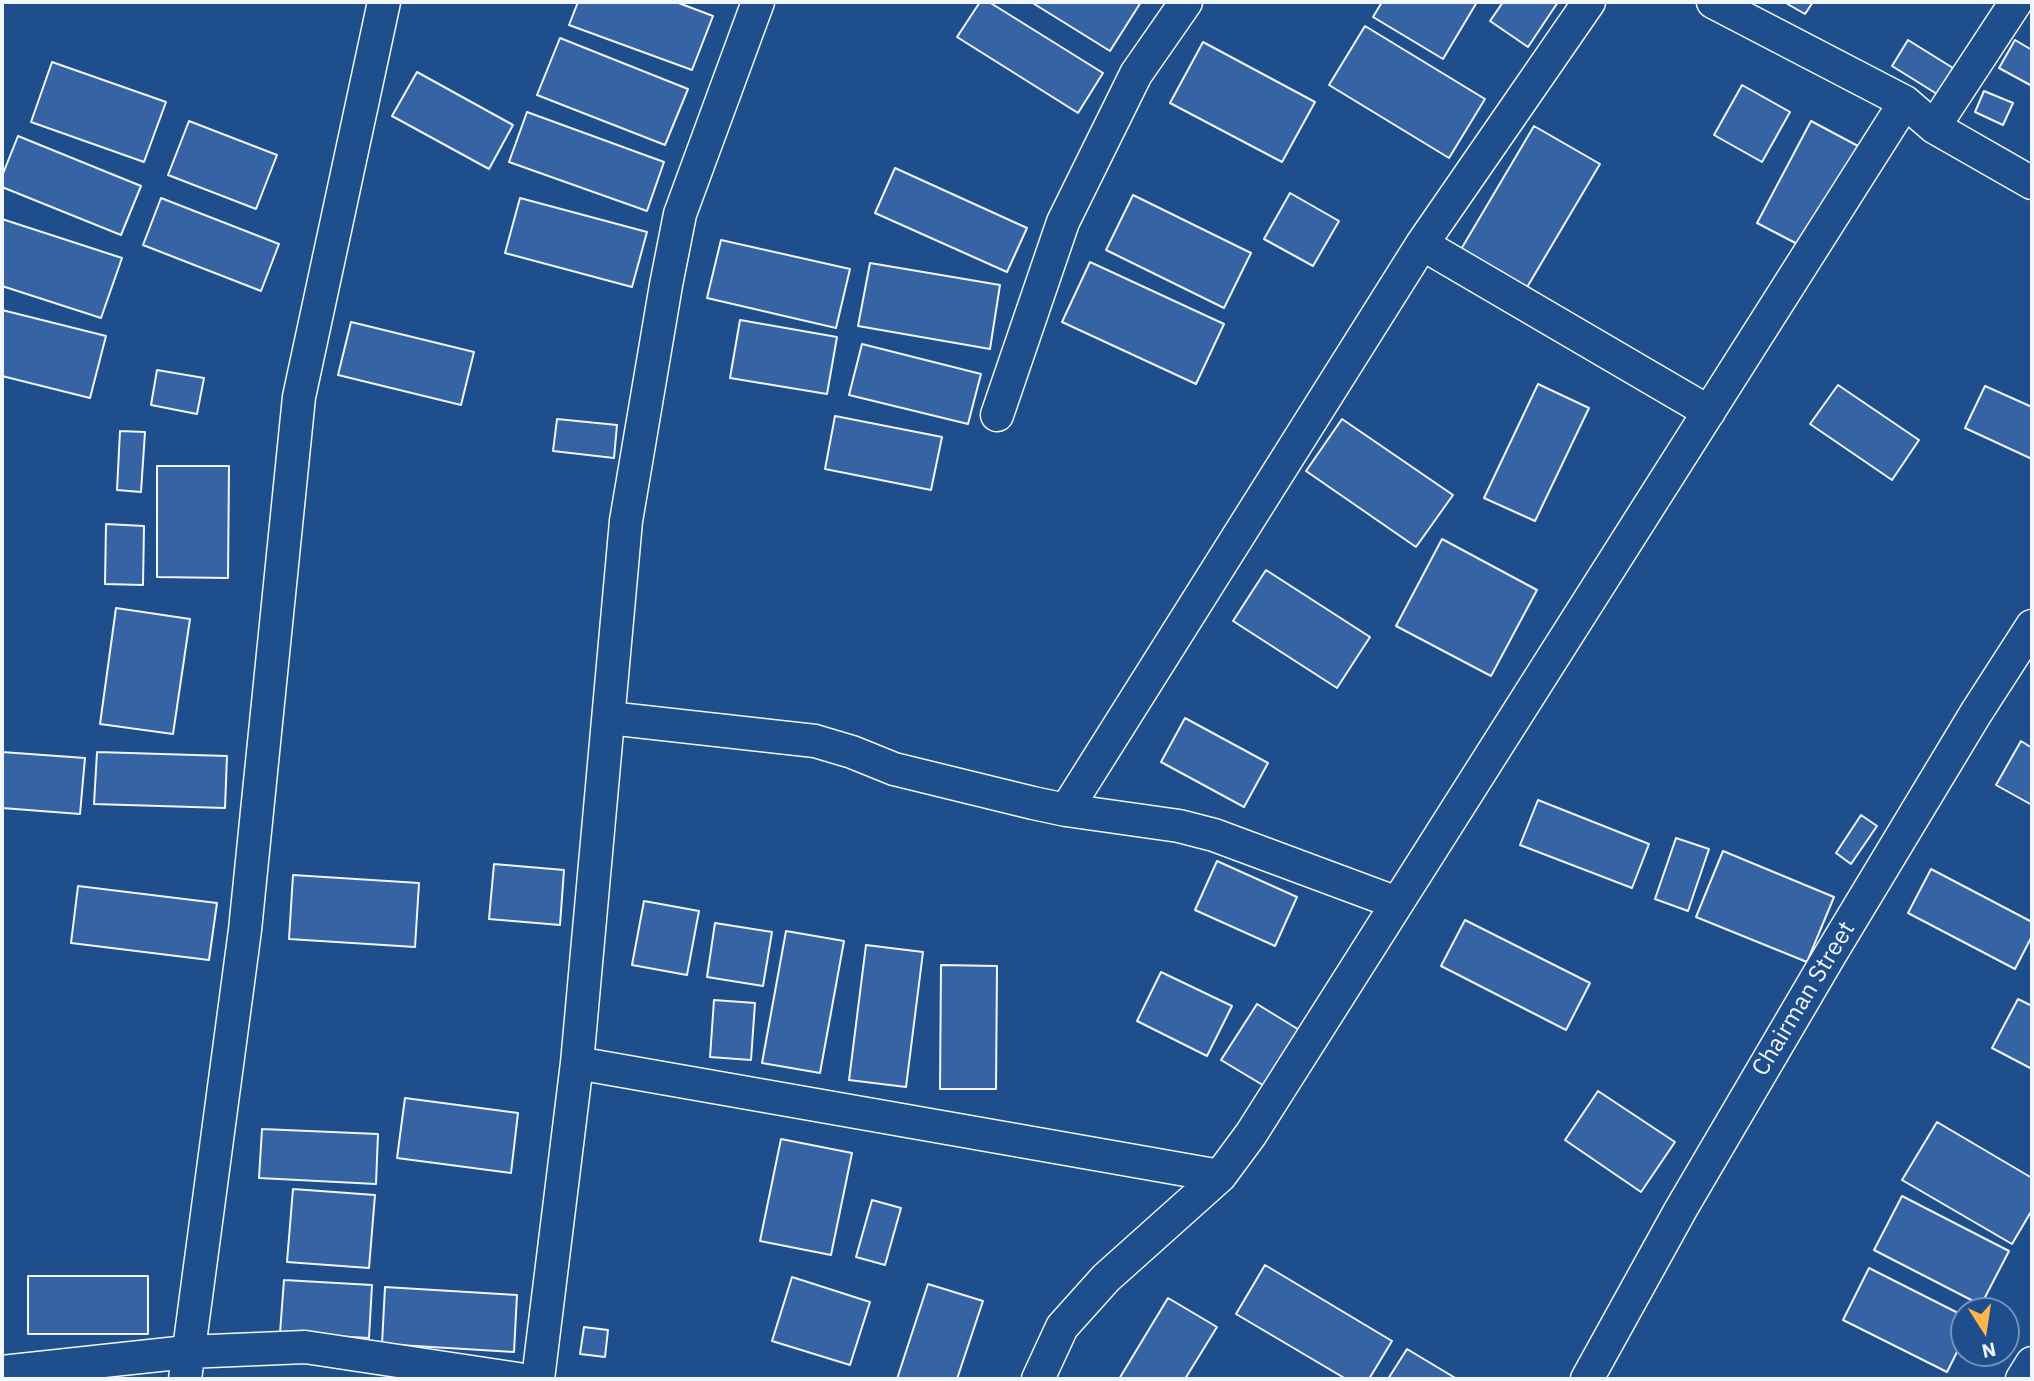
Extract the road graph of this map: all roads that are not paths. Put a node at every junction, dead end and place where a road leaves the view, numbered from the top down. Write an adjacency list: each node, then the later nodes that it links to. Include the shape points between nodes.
1 (384, 2): 20 (street, via 299,397 245,930)
2 (758, 2): 14 (street, via 680,214 626,521)
3 (1186, 2): 12 (street, via 1136,75 1063,222)
4 (1588, 2): 10 (street)
5 (1713, 2): 7 (street)
6 (2016, 2): 8 (street)
7 (1905, 102): 8 (street); 11 (street)
8 (1934, 127): 9 (street)
9 (2032, 183)
10 (1422, 244): 11 (street); 15 (street)
11 (1709, 412): 16 (street)
12 (997, 415)
13 (2032, 626): 25 (street, Chairman Street, via 1822,967)
14 (609, 718): 15 (street, via 815,741 894,769); 17 (street)
15 (1066, 810): 16 (street, via 1214,835)
16 (1397, 903): 18 (street)
17 (578, 1063): 18 (street); 23 (street)
18 (1220, 1176): 24 (street, via 1106,1278 1062,1327)
19 (2032, 1363): 26 (street)
20 (186, 1366): 21 (street); 22 (street, via 304,1347)
21 (2, 1372)
22 (518, 1379)
23 (538, 1379)
24 (1038, 1379)
25 (1587, 1379)
26 (2022, 1379)

